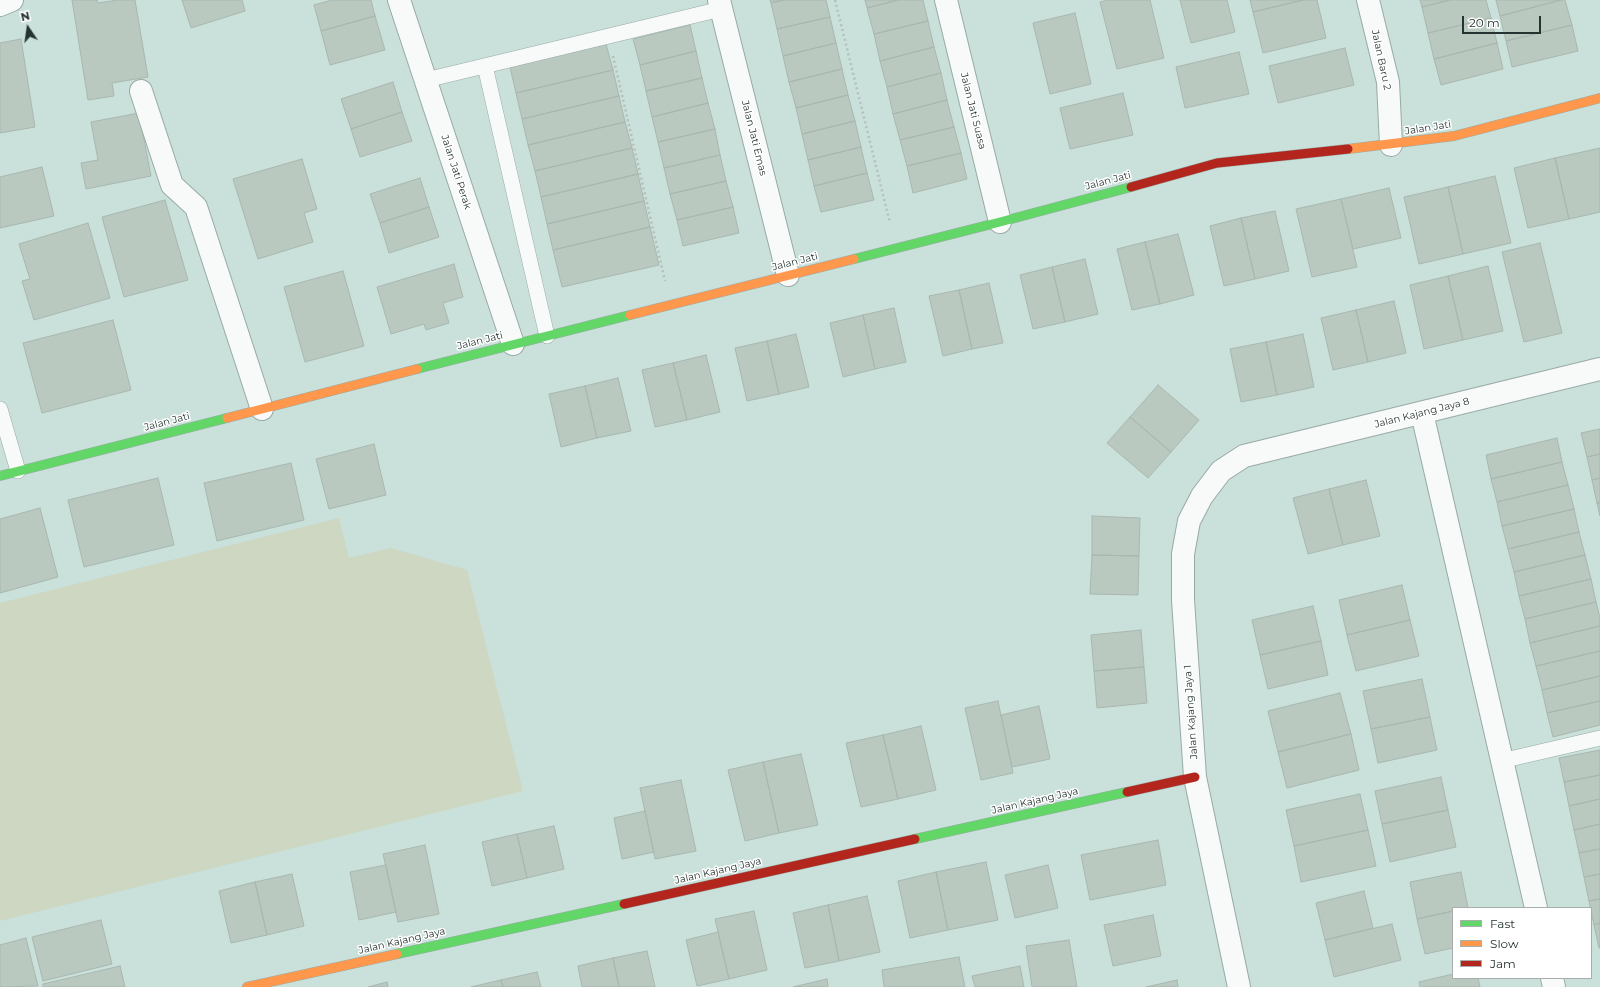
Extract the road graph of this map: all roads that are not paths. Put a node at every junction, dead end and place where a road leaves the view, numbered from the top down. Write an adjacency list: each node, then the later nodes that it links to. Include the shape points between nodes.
1 (12, 0): 6 (street)
2 (399, 0): 8 (street, Jalan Jati Perak)
3 (946, 0): 12 (street, Jalan Jati Suasa)
4 (1368, 0): 11 (street, Jalan Baru 2, via 1388,82)
5 (720, 4): 7 (lane, via 609,36); 13 (street, Jalan Jati Emas)
6 (0, 5)
7 (485, 66): 8 (lane); 14 (lane)
8 (426, 80): 15 (street, Jalan Jati Perak)
9 (141, 91): 18 (street, via 172,186 196,207)
10 (1600, 98): 11 (street, Jalan Jati, via 1454,136)
11 (1391, 145): 12 (street, Jalan Jati, via 1217,163)
12 (1000, 222): 13 (street, Jalan Jati)
13 (788, 275): 14 (street, Jalan Jati)
14 (547, 336): 15 (street, Jalan Jati)
15 (513, 344): 18 (street, Jalan Jati)
16 (1600, 369): 19 (street, Jalan Kajang Jaya 8)
17 (0, 409): 21 (lane)
18 (262, 409): 21 (street, Jalan Jati)
19 (1422, 413): 20 (street, Jalan Kajang Jaya 8); 24 (street)
20 (1244, 456): 25 (street, Jalan Kajang Jaya 1, via 1221,471 1202,496 1189,521 1183,554 1183,600)
21 (18, 472): 22 (street, Jalan Jati)
22 (0, 476)
23 (1600, 738): 24 (lane)
24 (1501, 761): 26 (street)
25 (1195, 777): 27 (street, Jalan Kajang Jaya); 28 (street, Jalan Kajang Jaya 1)
26 (1536, 907)
27 (247, 987)
28 (1240, 987)

